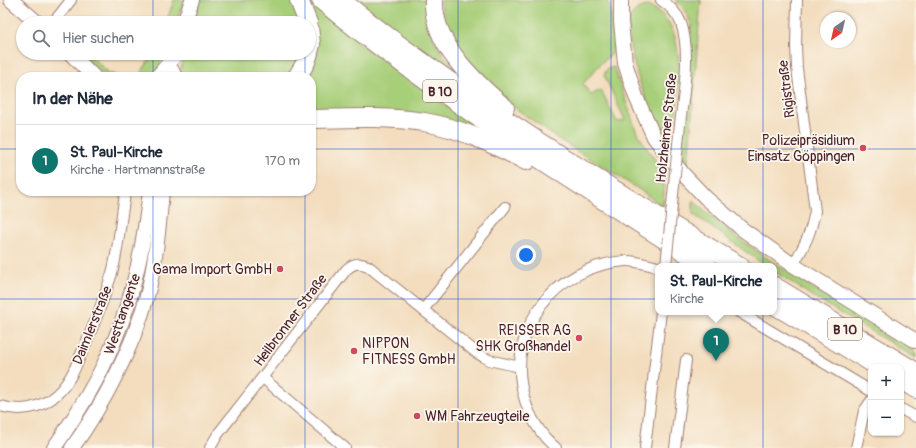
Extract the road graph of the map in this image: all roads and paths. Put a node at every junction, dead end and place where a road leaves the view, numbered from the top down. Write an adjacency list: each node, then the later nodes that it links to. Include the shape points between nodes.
1 (11, 0): 11 (main road)
2 (71, 0): 12 (street)
3 (192, 0): 13 (main road)
4 (299, 0): 14 (highway)
5 (321, 0): 21 (highway, B 10, via 462,107)
6 (341, 0): 20 (highway, B 10, via 424,63)
7 (434, 0): 20 (highway, via 436,19 450,50 486,92 515,117)
8 (621, 0): 29 (main road, via 625,63 636,97 654,137 706,198 742,229)
9 (661, 0): 26 (street, Holzheimer Straße, bridge, via 672,8 681,22 686,68)
10 (797, 0): 29 (street, Rigistraße, via 797,68 815,211 812,229)
11 (30, 16)
12 (58, 16)
13 (186, 16)
14 (305, 16)
15 (77, 60): 17 (main road)
16 (307, 60): 18 (highway)
17 (89, 72)
18 (300, 72)
19 (316, 119): 21 (highway, B 10, via 366,117 430,123 465,132 542,170)
20 (532, 138): 28 (highway, B 10)
21 (564, 175): 27 (highway, B 10)
22 (124, 196): 46 (street, Daimlerstraße, via 112,273 70,379 42,405 24,409)
23 (149, 196): 49 (main road, Westtangente, via 138,270 116,339 89,392)
24 (162, 196): 50 (main road, Westtangente, via 152,275 136,330 118,371)
25 (505, 207): 33 (street)
26 (666, 263)
27 (703, 263)
28 (735, 263)
29 (793, 265): 36 (main road)
30 (655, 266): 39 (street, via 627,261 615,262 571,278 554,292 538,311 524,340)
31 (777, 288): 40 (highway, B 10)
32 (777, 307): 38 (highway, B 10)
33 (423, 310): 39 (street, Heilbronner Straße, via 483,357); 41 (street, Heilbronner Straße, via 368,266 362,263 355,264 346,270)
34 (661, 315): 54 (street)
35 (744, 315): 43 (street)
36 (916, 341)
37 (686, 360): 55 (street)
38 (874, 364)
39 (520, 366): 53 (street, via 521,386 526,404 538,428)
40 (916, 372)
41 (263, 378): 51 (street, via 218,434); 52 (street, Heilbronner Straße)
42 (904, 382): 44 (highway)
43 (868, 389)
44 (916, 389)
45 (868, 405): 56 (street, via 864,411)
46 (0, 406)
47 (904, 411): 48 (street)
48 (916, 417)
49 (54, 448)
50 (72, 448)
51 (210, 448)
52 (345, 448)
53 (556, 448)
54 (645, 448)
55 (675, 448)
56 (856, 448)

